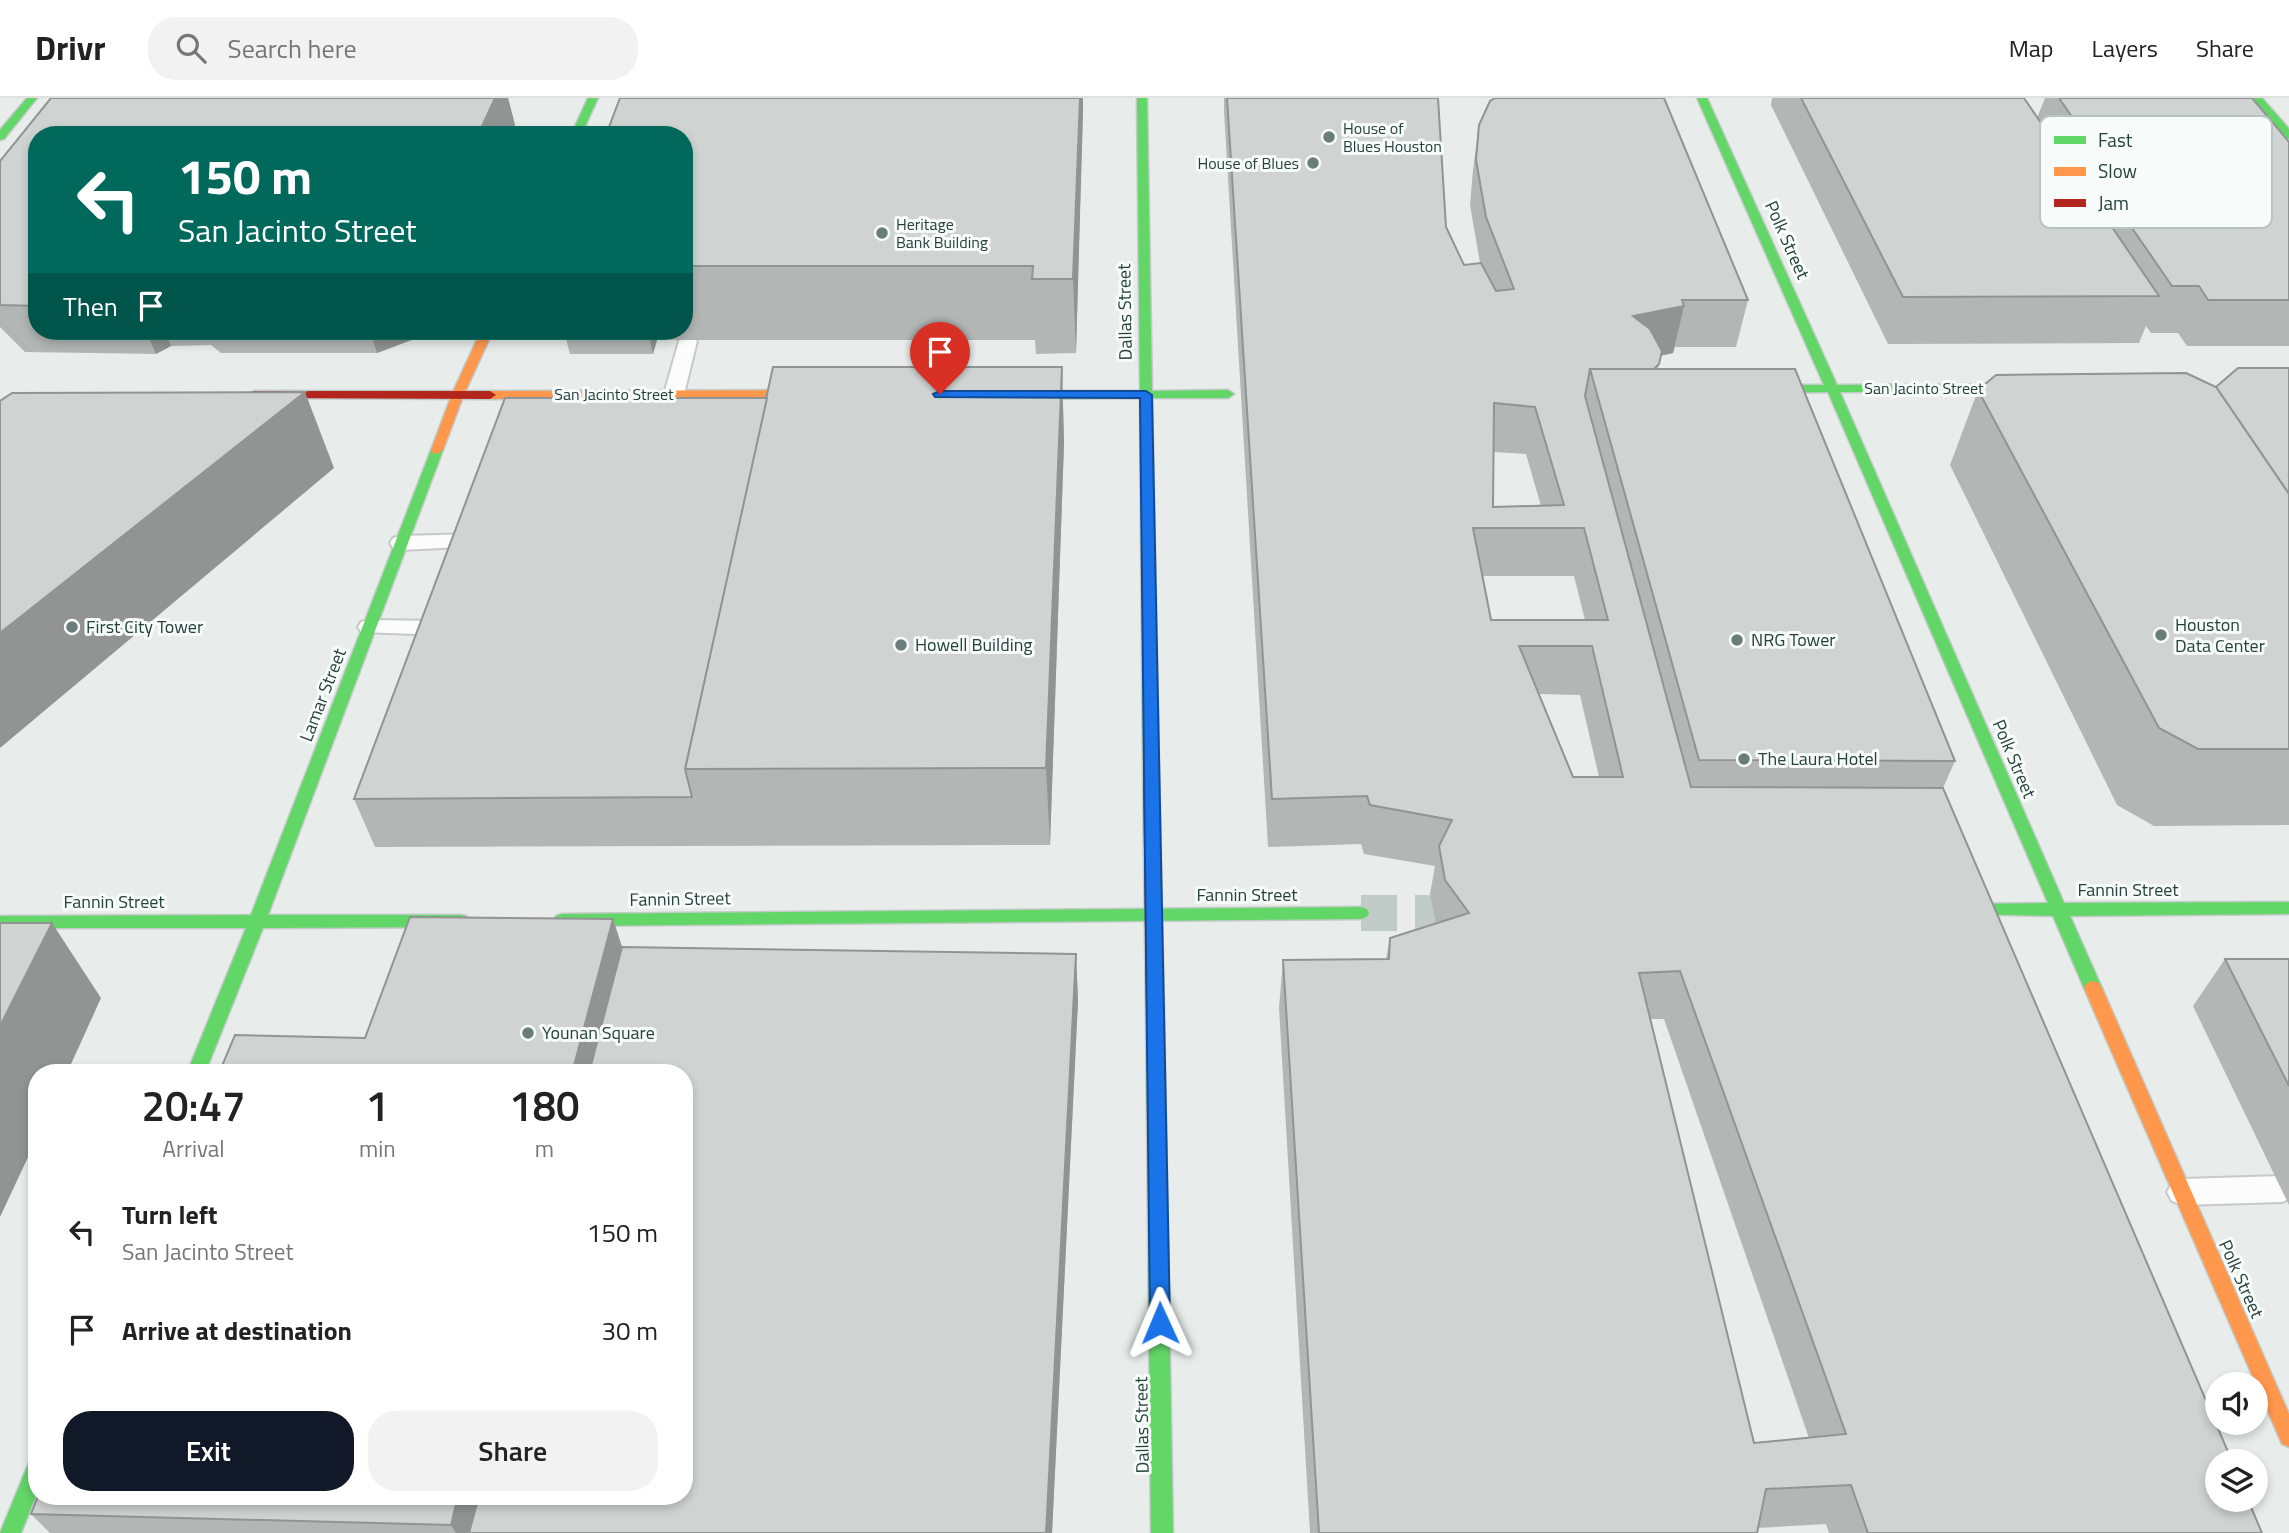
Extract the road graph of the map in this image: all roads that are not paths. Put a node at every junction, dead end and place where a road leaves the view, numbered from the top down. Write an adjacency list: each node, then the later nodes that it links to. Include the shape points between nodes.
1 (32, 98): 8 (main road)
2 (593, 98): 6 (main road)
3 (1142, 98): 21 (main road, Dallas Street)
4 (1702, 98): 11 (main road, Polk Street)
5 (2257, 98): 7 (main road)
6 (580, 126)
7 (2289, 136)
8 (0, 137)
9 (483, 340): 14 (main road, Lamar Street)
10 (688, 341): 15 (lane)
11 (1832, 388): 12 (main road, San Jacinto Street); 13 (main road, San Jacinto Street); 28 (main road, Polk Street)
12 (2054, 388)
13 (1738, 389)
14 (458, 394): 15 (main road, San Jacinto Street); 20 (main road, San Jacinto Street); 24 (main road, Lamar Street)
15 (674, 394): 16 (main road, San Jacinto Street)
16 (838, 394)
17 (989, 394): 21 (main road)
18 (1228, 394): 21 (main road)
19 (233, 395): 20 (main road, San Jacinto Street)
20 (274, 395): 22 (lane)
21 (1146, 395): 31 (main road, Dallas Street)
22 (261, 420)
23 (475, 541): 24 (lane)
24 (401, 543): 25 (main road, Lamar Street)
25 (369, 627): 26 (lane); 35 (main road, Lamar Street)
26 (443, 628)
27 (2289, 908): 28 (main road, Fannin Street)
28 (2058, 909): 29 (main road, Fannin Street); 39 (main road, Polk Street)
29 (1968, 910)
30 (1361, 913): 31 (main road, Fannin Street)
31 (1155, 914): 33 (main road, Fannin Street); 43 (main road, Dallas Street)
32 (481, 920): 35 (main road, Fannin Street)
33 (550, 920)
34 (6, 922): 35 (main road, Fannin Street); 36 (lane)
35 (257, 922): 37 (main road, Lamar Street)
36 (0, 945)
37 (200, 1064)
38 (2281, 1189): 39 (lane)
39 (2182, 1192): 40 (main road, Polk Street)
40 (2289, 1437)
41 (28, 1488): 42 (main road)
42 (10, 1533)
43 (1162, 1533)

